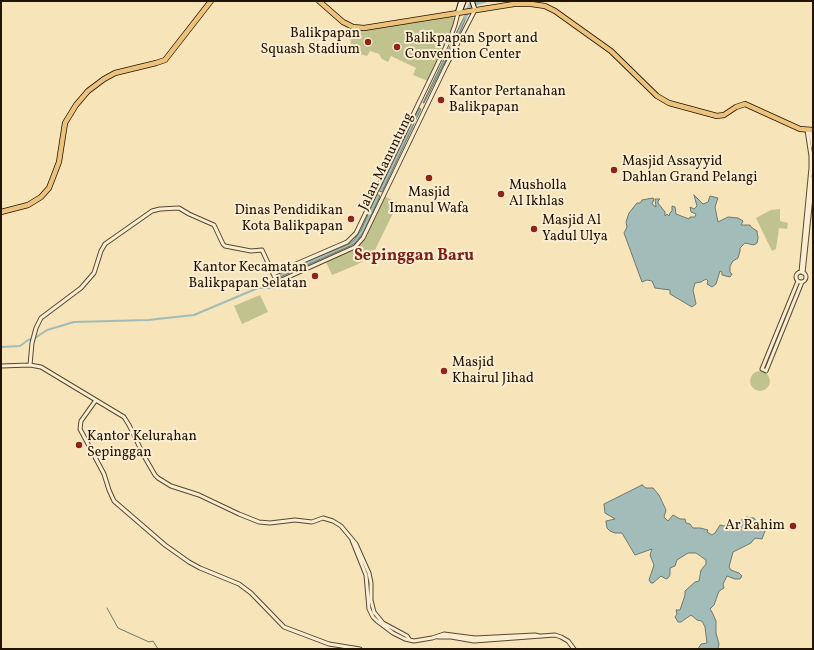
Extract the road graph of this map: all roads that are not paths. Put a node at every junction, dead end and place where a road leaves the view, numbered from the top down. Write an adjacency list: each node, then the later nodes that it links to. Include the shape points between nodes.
1 (211, 1): 13 (highway, via 165,60 115,73 88,91 65,122 59,162 49,188 28,205)
2 (319, 1): 7 (highway, via 340,20 364,28)
3 (461, 1): 7 (main road)
4 (464, 1): 7 (main road)
5 (472, 1): 6 (main road)
6 (473, 9): 7 (highway); 8 (highway, via 520,3 545,6 555,10 611,51 666,102 717,116 744,104 800,129); 15 (street, Jalan Manuntung, via 360,242 348,251)
7 (458, 12): 15 (street, via 451,36 354,236 347,242)
8 (810, 130): 9 (street); 10 (street)
9 (813, 147)
10 (812, 169): 12 (street)
11 (813, 178): 12 (street)
12 (811, 182): 14 (street)
13 (1, 212)
14 (802, 272): 16 (street, via 806,277); 16 (street, via 796,276)
15 (275, 278): 17 (street, via 262,250 251,252 225,246 214,225 179,208 149,212 105,244 90,278 81,288 42,316 32,343)
16 (800, 281): 16 (street, via 766,371 762,369)
17 (30, 365): 18 (street); 19 (street, via 44,368)
18 (1, 366)
19 (96, 400): 20 (street, via 81,421 80,429 104,474 114,501 165,545 190,562 239,584 284,627 330,644); 21 (street, via 125,418 151,468 158,478 167,484 199,495 255,521 312,522 323,518 333,520 341,526 352,540 366,575 373,617 387,630 414,641 444,634 475,638 561,636)
20 (360, 649)
21 (574, 649)

